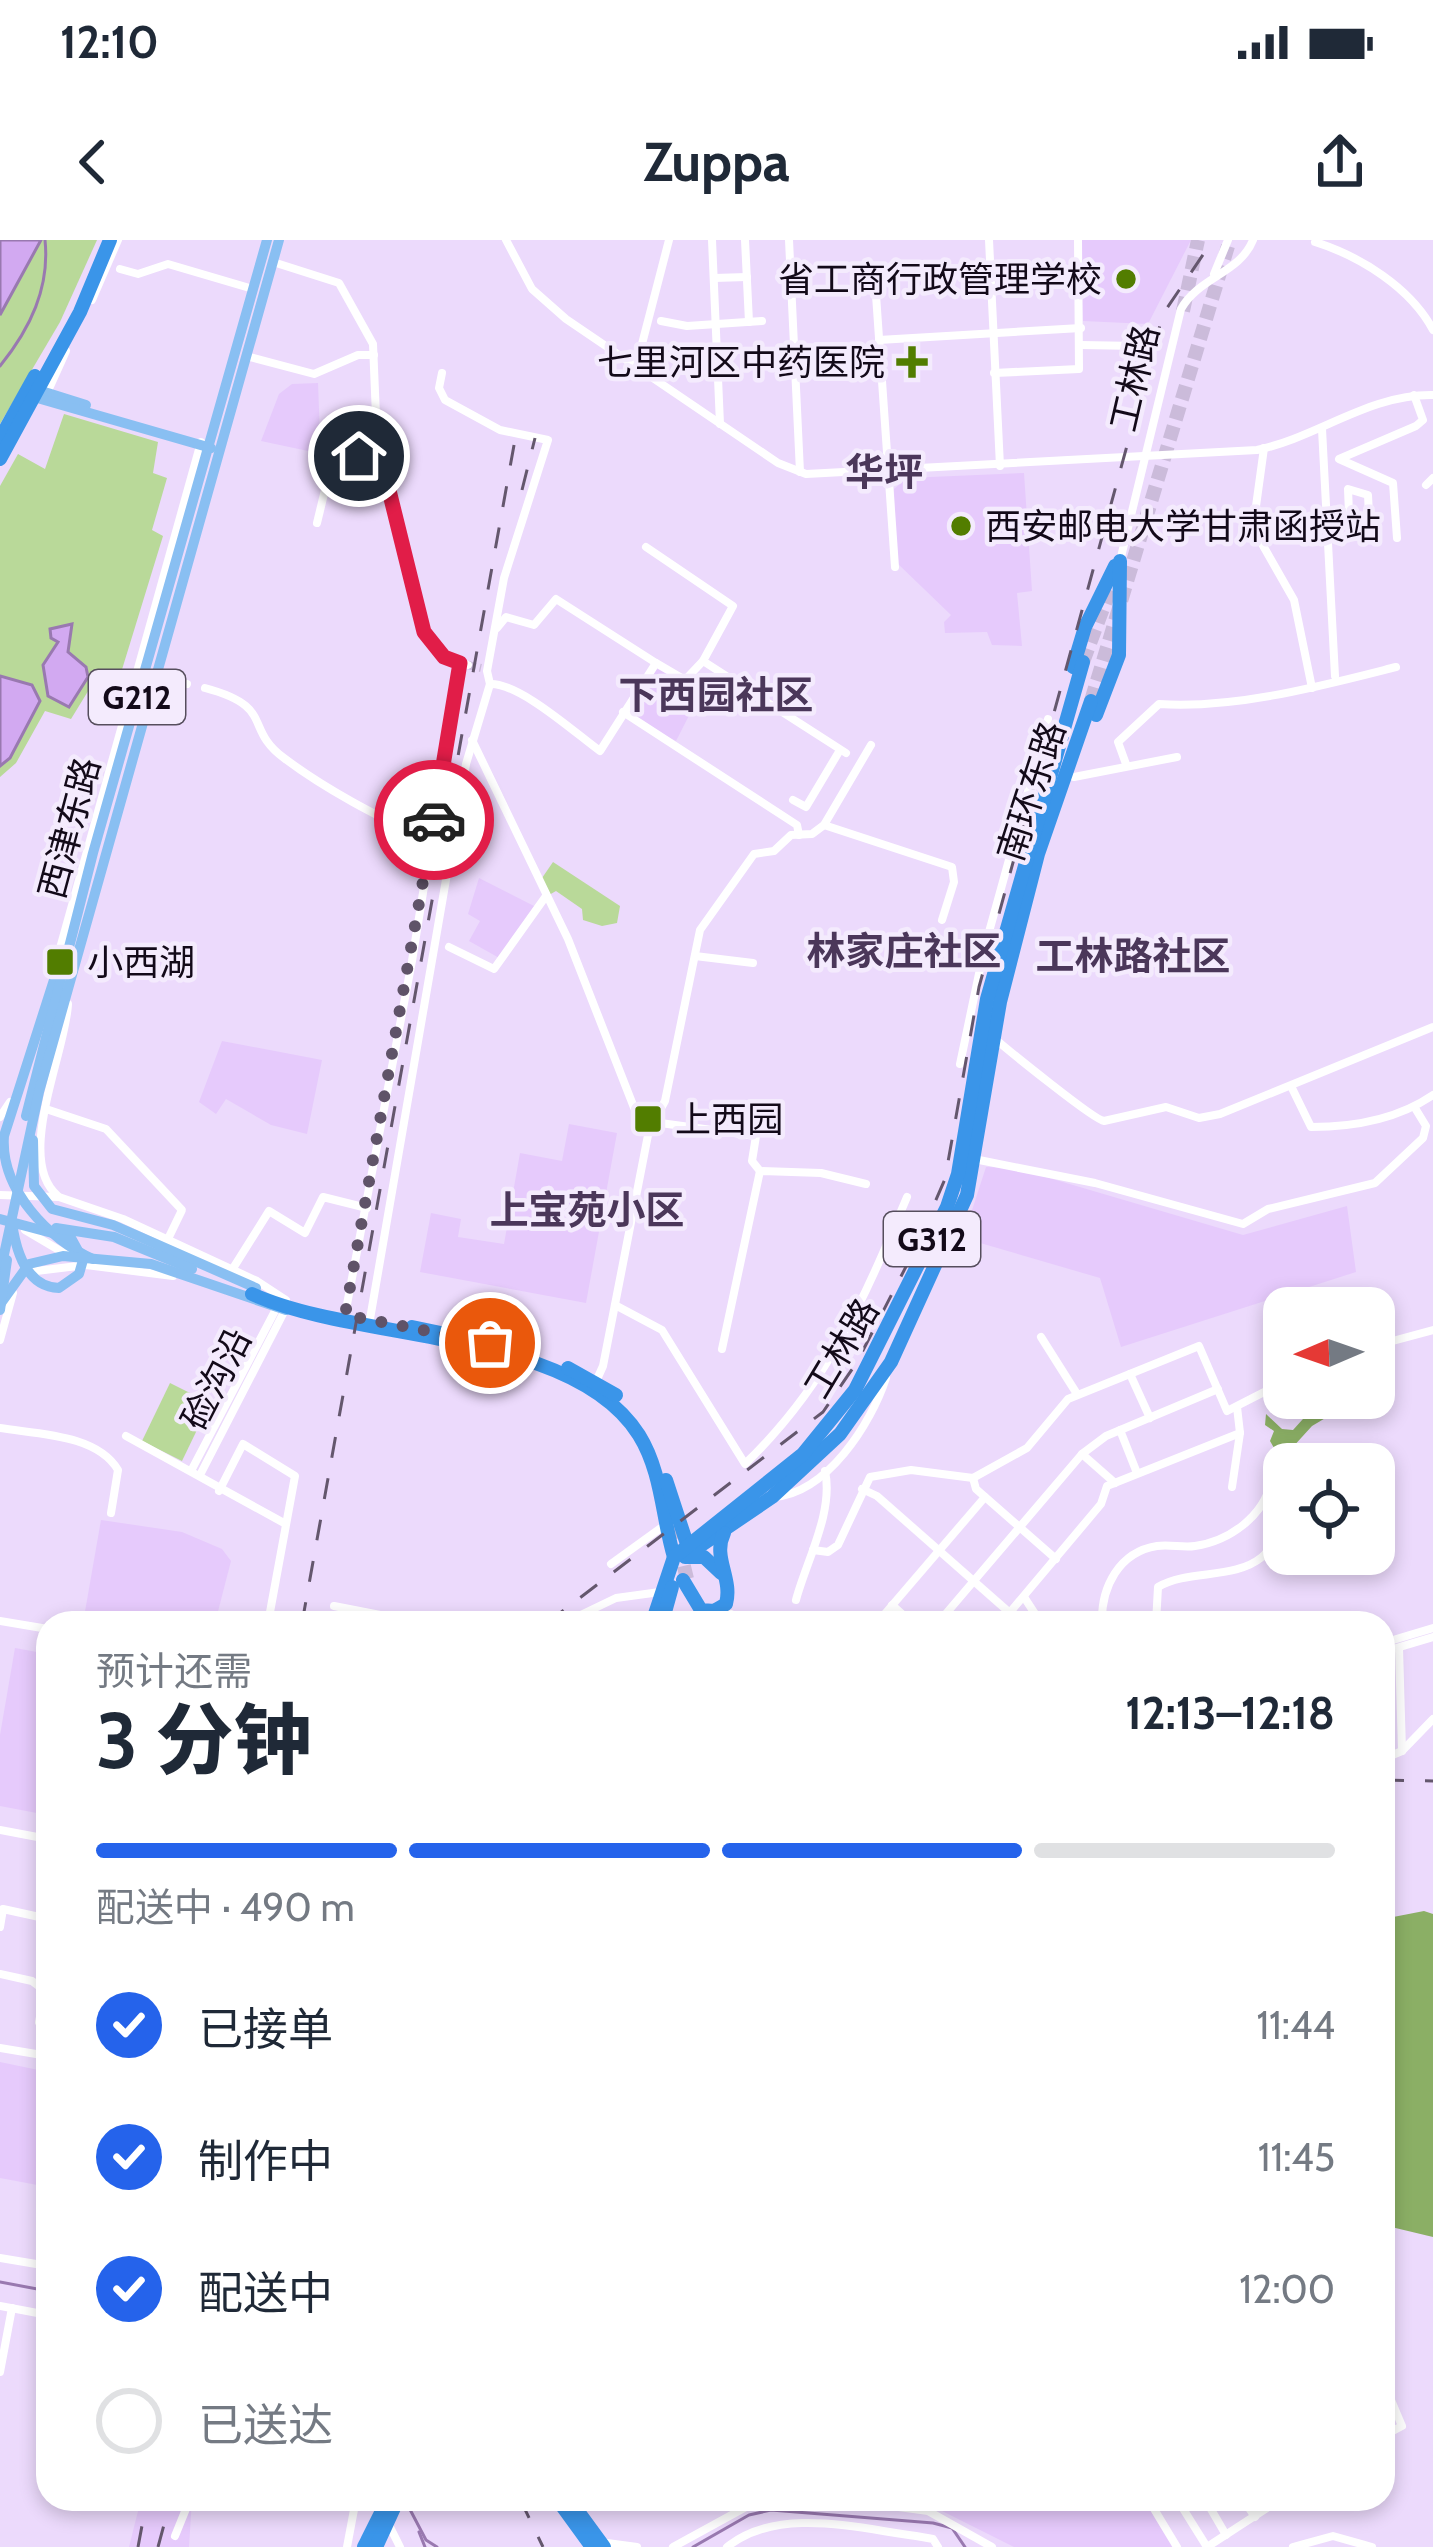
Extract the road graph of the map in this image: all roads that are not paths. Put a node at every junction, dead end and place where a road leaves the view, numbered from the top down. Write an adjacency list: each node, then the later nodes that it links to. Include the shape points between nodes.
1 (110, 240): 36 (highway)
2 (267, 240): 19 (main road, 西津东路 / G212)
3 (279, 240): 14 (main road, 西津东路 / G212)
4 (506, 240): 33 (street, via 538,294)
5 (669, 240): 33 (street)
6 (712, 240): 18 (street)
7 (745, 240): 17 (street)
8 (789, 240): 48 (street)
9 (989, 240): 27 (street)
10 (1078, 240): 25 (street)
11 (1228, 240): 16 (street)
12 (1253, 240): 16 (street, 工林路, via 1244,258)
13 (1315, 242): 26 (street, via 1418,300)
14 (273, 262): 31 (street, via 338,283); 32 (main road, 西津东路 / G212)
15 (120, 269): 19 (street, via 138,274 168,264)
16 (1214, 274): 45 (street, 工林路, via 1181,309)
17 (747, 277): 18 (street); 23 (street)
18 (714, 278): 24 (street)
19 (253, 289): 42 (main road, 西津东路 / G212)
20 (876, 295): 28 (street)
21 (761, 321): 23 (street)
22 (661, 322): 24 (street)
23 (749, 322): 24 (street)
24 (716, 324): 39 (street)
25 (1081, 328): 27 (street); 29 (street)
26 (1433, 330)
27 (993, 334): 28 (street); 35 (street)
28 (879, 340): 49 (street)
29 (1081, 345): 30 (street); 35 (street, via 1082,364 1073,371)
30 (1138, 346)
31 (375, 355): 32 (street, via 314,374); 44 (street)
32 (245, 356): 42 (main road, 西津东路 / G212)
33 (636, 368): 39 (street)
34 (442, 373): 58 (street, via 445,400 500,430 548,440 504,578)
35 (994, 374): 47 (street)
36 (34, 392): 41 (highway); 42 (main road); 46 (highway)
37 (1414, 395): 38 (street); 40 (street); 52 (street, via 1423,420 1339,459 1393,483)
38 (1433, 395)
39 (721, 424): 48 (street)
40 (1322, 429): 43 (street); 53 (street)
41 (0, 439)
42 (210, 445): 64 (main road, 西津东路 / G212); 87 (main road, 西津东路 / G212); 91 (street, 西津东路)
43 (1264, 448): 45 (street); 69 (street, via 1253,527 1294,600)
44 (380, 454): 50 (street, via 331,465); 83 (street, via 424,632 444,657 464,664)
45 (1142, 457): 47 (street); 55 (street, 工林路)
46 (0, 459)
47 (1000, 466): 49 (street)
48 (800, 472): 49 (street)
49 (890, 472): 56 (street)
50 (317, 523)
51 (1350, 537): 51 (street, via 1370,535 1368,495 1348,489); 53 (street)
52 (1396, 538)
53 (1329, 539): 65 (street)
54 (646, 547): 60 (street, via 734,606)
55 (1120, 561): 57 (highway); 59 (highway)
56 (895, 567)
57 (1085, 627): 59 (highway, via 1107,618); 75 (highway)
58 (496, 630): 62 (street, via 506,616 534,625 556,599); 67 (street, via 484,670)
59 (1122, 638): 78 (highway)
60 (703, 661): 62 (street, via 685,680); 79 (street, via 843,752 806,807)
61 (1083, 662): 82 (highway, 南环东路 / G312)
62 (656, 663): 71 (street)
63 (1396, 667): 69 (street)
64 (154, 676): 66 (street); 92 (main road, 西津东路 / G212)
65 (1335, 676)
66 (187, 684)
67 (490, 684): 71 (street, via 600,751); 73 (street)
68 (205, 688): 83 (street, via 256,712 277,754 316,782)
69 (1312, 688): 77 (street, via 1252,694 1214,708 1160,704 1118,742)
70 (1091, 701): 85 (highway, 南环东路 / G312)
71 (623, 712): 81 (street, via 796,825)
72 (1048, 718): 75 (street)
73 (472, 739): 84 (street); 131 (street)
74 (872, 746): 80 (street)
75 (1045, 748): 82 (highway); 97 (street, via 984,950)
76 (1177, 758): 77 (street)
77 (1126, 764): 78 (street)
78 (1074, 777): 85 (highway)
79 (793, 800)
80 (824, 825): 81 (street); 86 (street, via 952,867)
81 (799, 835): 89 (street, via 754,854 702,925)
82 (1032, 835): 94 (highway, 工林路 / G312)
83 (430, 842): 114 (street)
84 (546, 896): 88 (street, via 494,969); 105 (street, via 641,1128)
85 (1029, 900): 94 (highway, 工林路 / G312)
86 (942, 920)
87 (68, 947): 91 (main road); 99 (main road, 西津东路)
88 (449, 947)
89 (695, 956): 90 (street); 105 (street, via 665,1101)
90 (753, 963)
91 (55, 969): 96 (main road)
92 (68, 988): 95 (main road, 西津东路 / G212); 103 (street, 西津东路)
93 (1433, 1027): 98 (street)
94 (985, 1037): 98 (street, via 1099,1121 1166,1107 1207,1118); 108 (highway, 工林路 / G312); 165 (highway, 工林路 / G312, via 954,1190 868,1371 803,1454 740,1509)
95 (53, 1043): 99 (main road, 西津东路); 103 (main road)
96 (29, 1063): 102 (main road); 104 (street)
97 (961, 1064)
98 (1291, 1086): 101 (street, via 1311,1126 1374,1123)
99 (36, 1090): 115 (main road); 118 (main road)
100 (1433, 1095): 101 (street)
101 (1415, 1108): 108 (street, via 1423,1138 1382,1176 1236,1225 1095,1183)
102 (14, 1112): 106 (main road); 107 (main road)
103 (42, 1112): 112 (street, 西津东路, via 44,1180); 119 (main road, via 32,1172 42,1202); 120 (street, via 94,1124 122,1144 182,1210)
104 (0, 1117)
105 (651, 1126): 109 (street, via 756,1136 752,1161); 127 (street)
106 (0, 1132)
107 (2, 1147): 121 (main road, via 13,1187)
108 (974, 1159): 137 (highway, 工林路 / G312, via 967,1195)
109 (760, 1171): 110 (street); 136 (street)
110 (866, 1184)
111 (0, 1196): 112 (street)
112 (59, 1197): 116 (street)
113 (907, 1197): 127 (street, via 828,1370 745,1464 662,1330)
114 (367, 1208): 123 (street, via 323,1197 305,1233 269,1210); 130 (street)
115 (3, 1215): 117 (main road); 117 (main road, via 28,1271 45,1286 67,1286 79,1274 78,1244); 119 (main road); 121 (street); 124 (main road)
116 (123, 1219): 120 (street); 122 (street, via 130,1232)
117 (35, 1226): 126 (main road, via 114,1237)
118 (0, 1236): 129 (main road, via 8,1275)
119 (144, 1240): 126 (main road)
120 (167, 1241): 123 (street)
121 (80, 1259): 122 (main road); 125 (street, via 177,1278); 129 (street, via 24,1274); 129 (main road, via 29,1264)
122 (108, 1259): 125 (main road)
123 (232, 1270): 128 (street)
124 (0, 1273)
125 (185, 1273): 128 (main road)
126 (254, 1291): 128 (highway)
127 (615, 1305): 139 (street)
128 (285, 1307): 130 (highway); 139 (highway); 151 (street, 硷沟沿)
129 (2, 1312): 134 (street)
130 (345, 1315): 131 (highway)
131 (370, 1319): 139 (highway, via 505,1347)
132 (1433, 1330): 135 (street)
133 (1041, 1337): 142 (street)
134 (0, 1340)
135 (1395, 1340)
136 (722, 1349)
137 (891, 1362): 150 (street, via 860,1434); 158 (highway, 工林路 / G312, via 853,1422)
138 (1130, 1374): 140 (street, via 1199,1346); 142 (street); 144 (street)
139 (595, 1385): 165 (highway, via 639,1435); 165 (highway, via 632,1411 661,1466)
140 (1218, 1389): 143 (street, via 1226,1411); 144 (street)
141 (1263, 1393): 143 (street)
142 (1077, 1394): 153 (street, via 1027,1448)
143 (1237, 1407): 147 (street)
144 (1150, 1418): 146 (street)
145 (0, 1428): 161 (street, via 107,1456 118,1470)
146 (1120, 1430): 149 (street); 152 (street)
147 (1240, 1433): 152 (street); 155 (street)
148 (126, 1436): 151 (street)
149 (1082, 1454): 154 (street); 163 (street)
150 (825, 1471): 158 (street); 166 (street)
151 (196, 1473): 157 (street)
152 (1137, 1473): 154 (street)
153 (974, 1478): 156 (street, via 890,1471); 159 (street)
154 (1114, 1483): 169 (street)
155 (1232, 1487)
156 (862, 1489): 166 (street, via 838,1544); 167 (street)
157 (220, 1491): 162 (street); 162 (street, via 244,1444 295,1476)
158 (772, 1497): 164 (highway, 工林路 / G312)
159 (985, 1497): 163 (street); 167 (street)
160 (1263, 1506): 190 (street, via 1205,1543 1151,1547 1123,1561 1108,1582)
161 (111, 1513)
162 (284, 1523): 178 (street)
163 (1020, 1527): 169 (street); 171 (street)
164 (724, 1533): 165 (highway, 工林路 / G312); 177 (highway, via 719,1551)
165 (675, 1539): 170 (street); 172 (highway); 182 (highway); 183 (highway, via 719,1567 724,1597 716,1605 703,1607 685,1580 695,1607)
166 (814, 1550): 174 (street)
167 (938, 1552): 171 (street); 176 (street)
168 (1263, 1557): 191 (street, via 1157,1587)
169 (1056, 1558): 173 (street)
170 (611, 1564)
171 (973, 1582): 186 (street); 187 (street)
172 (662, 1592): 180 (street); 181 (highway)
173 (1024, 1597): 188 (street); 189 (street)
174 (796, 1600)
175 (334, 1606): 179 (street)
176 (892, 1606): 184 (street); 185 (street)
177 (729, 1610)
178 (270, 1611)
179 (360, 1611)
180 (589, 1611)
181 (656, 1611)
182 (664, 1611)
183 (705, 1611)
184 (888, 1611)
185 (898, 1611)
186 (948, 1611)
187 (1008, 1611)
188 (1012, 1611)
189 (1033, 1611)
190 (1104, 1611)
191 (1156, 1611)
192 (0, 1621): 193 (street)
193 (36, 1627)
194 (1433, 1628): 196 (street)
195 (1433, 1637): 198 (street)
196 (1395, 1642)
197 (1395, 1648): 198 (street)
198 (1400, 1648): 200 (street)
199 (1433, 1718): 200 (street)
200 (1402, 1750): 201 (street)
201 (1395, 1753)
202 (0, 1830): 203 (street)
203 (36, 1834)
204 (2, 1909): 205 (street); 206 (street)
205 (36, 1916)
206 (0, 1927)
207 (0, 1974): 208 (street)
208 (36, 1984)
209 (0, 2048): 210 (street)
210 (36, 2054)
211 (0, 2258): 212 (street)
212 (36, 2264)
213 (0, 2306): 214 (street)
214 (12, 2308): 215 (street); 216 (street)
215 (36, 2313)
216 (0, 2372)
217 (185, 2511): 234 (street)
218 (354, 2511): 237 (street)
219 (382, 2511): 238 (street)
220 (384, 2511): 232 (highway)
221 (390, 2511): 232 (highway)
222 (568, 2511): 235 (highway)
223 (577, 2511): 235 (highway)
224 (739, 2511): 240 (street)
225 (928, 2511): 243 (street)
226 (1155, 2511): 244 (street)
227 (1184, 2511): 245 (street)
228 (1212, 2511): 233 (street)
229 (1251, 2511): 231 (street)
230 (1263, 2511): 231 (street)
231 (1255, 2517): 233 (street)
232 (381, 2523): 236 (highway)
233 (1226, 2535): 245 (street)
234 (175, 2536)
235 (599, 2545): 239 (street)
236 (374, 2546)
237 (347, 2547)
238 (400, 2547)
239 (637, 2547)
240 (673, 2547)
241 (727, 2547): 242 (street, via 755,2529 783,2524 916,2536)
242 (938, 2547)
243 (992, 2547)
244 (1177, 2547)
245 (1207, 2547)
246 (1293, 2547): 247 (street, via 1333,2536)
247 (1372, 2547)

